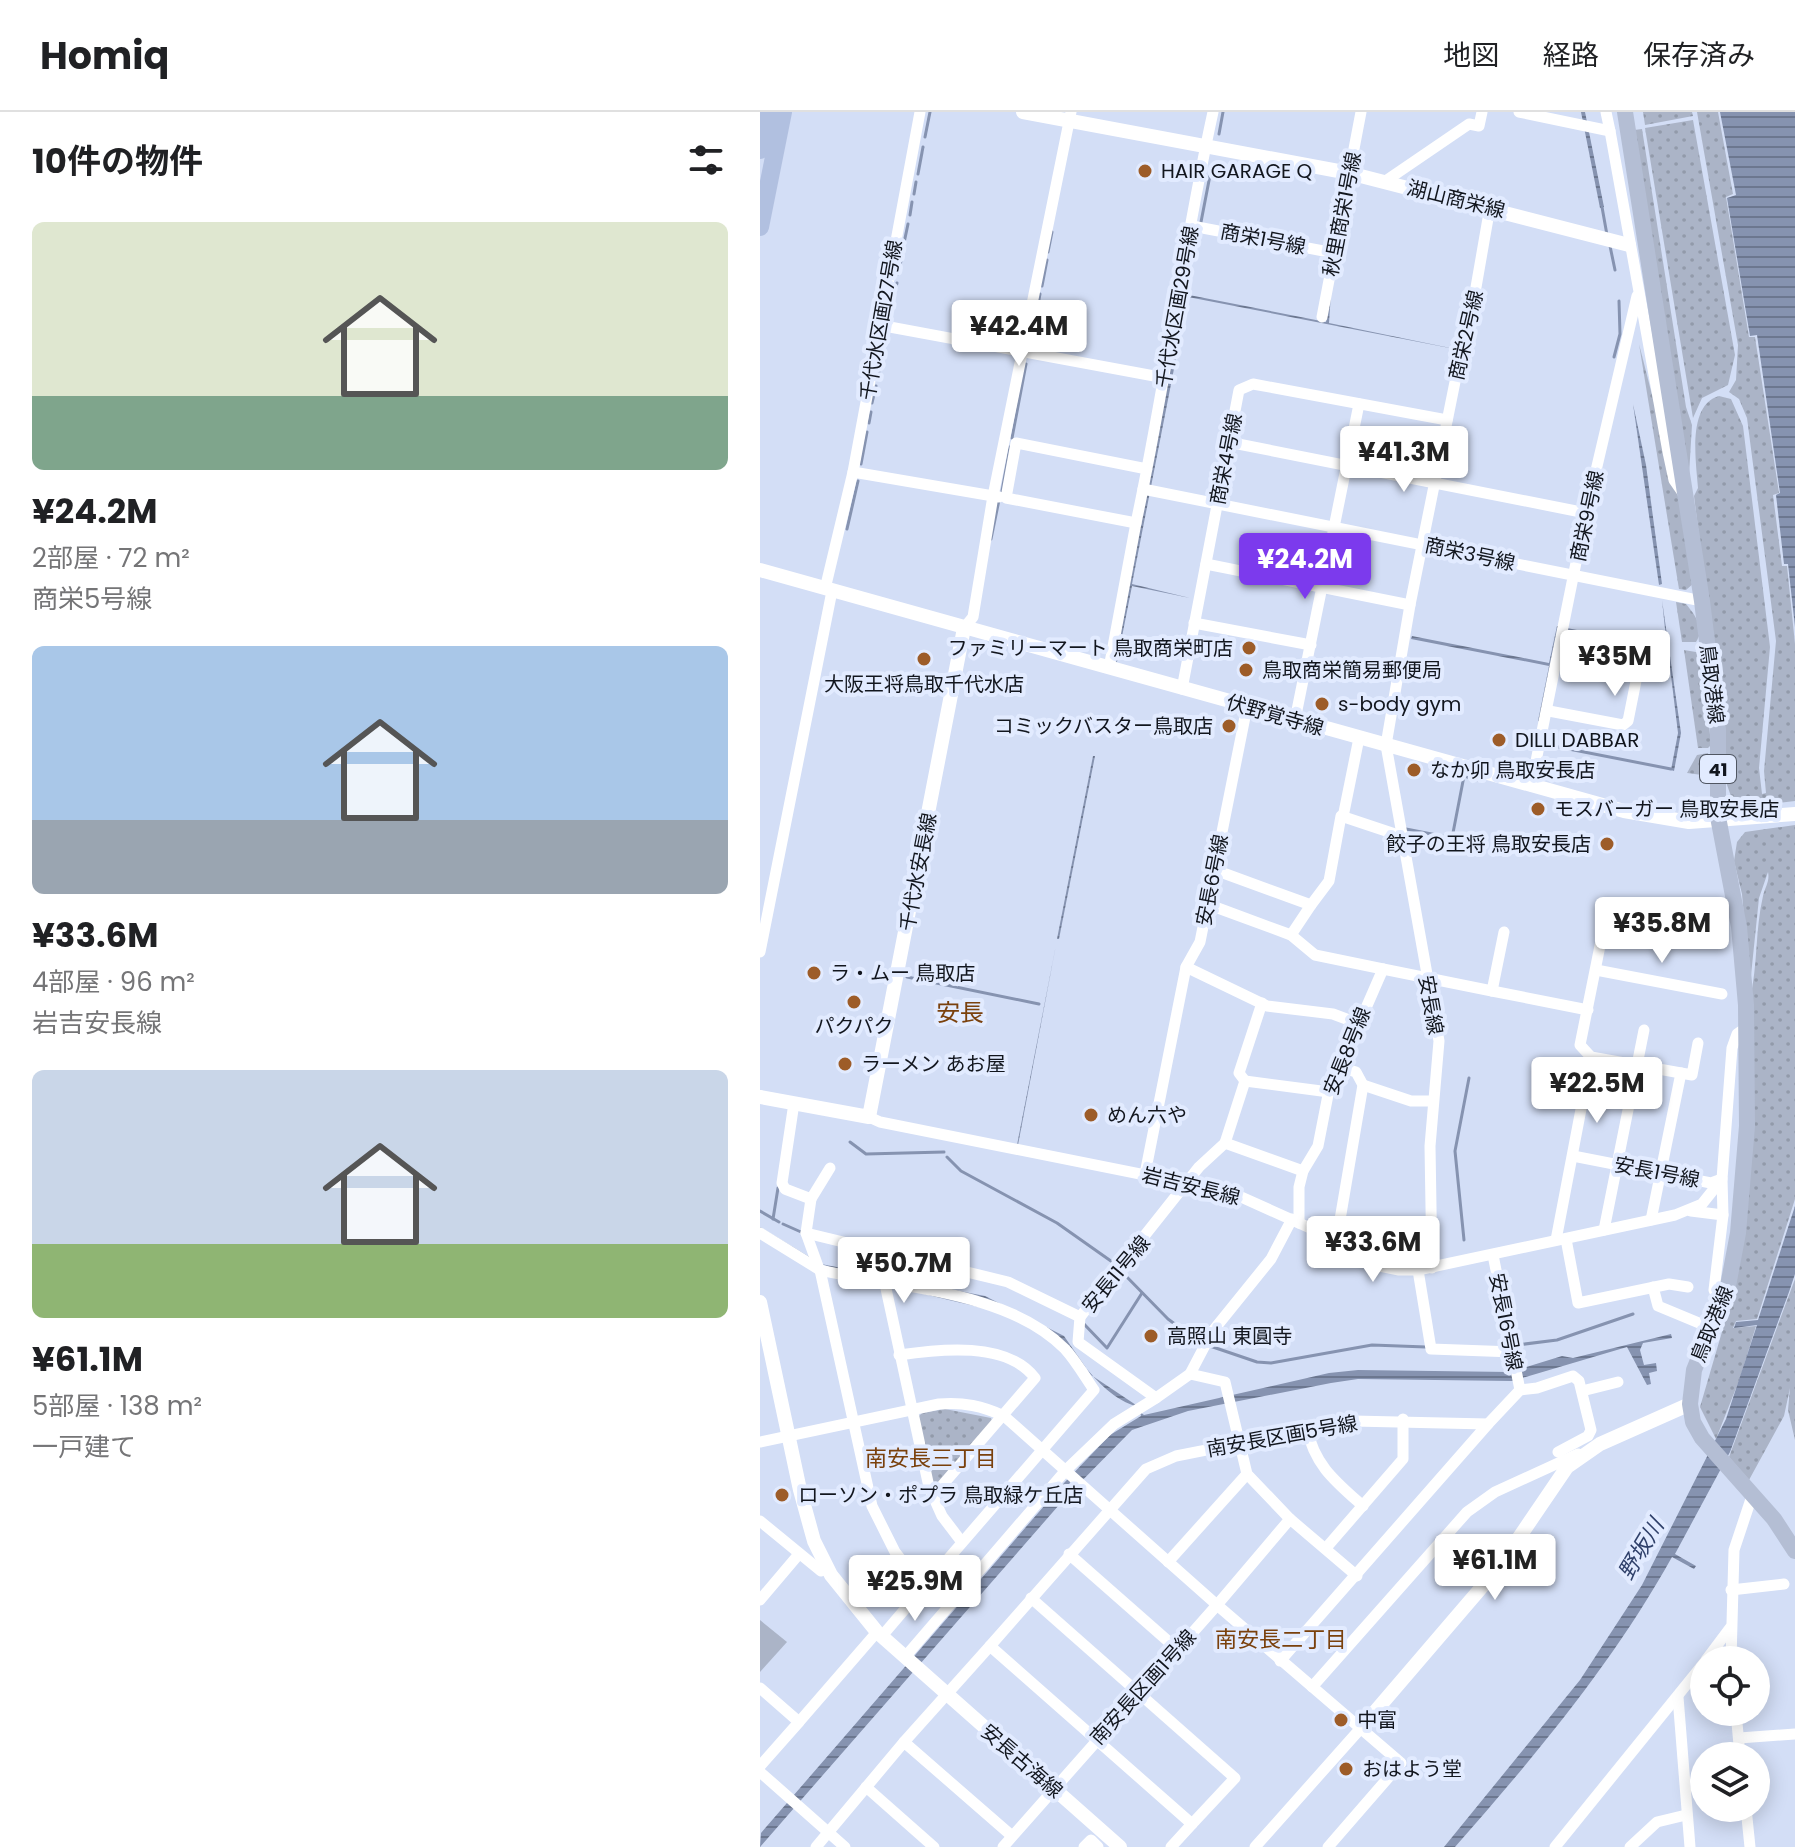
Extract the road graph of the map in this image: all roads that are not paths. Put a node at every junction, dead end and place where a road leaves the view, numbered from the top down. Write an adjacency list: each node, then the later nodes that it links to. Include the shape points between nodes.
1 (767, 112): 14 (highway)
2 (783, 112): 19 (highway)
3 (920, 112): 24 (street, 千代水区画27号線)
4 (1023, 112): 11 (street, 湖山商栄線)
5 (1213, 112): 13 (street, 千代水区画29号線)
6 (1361, 112): 15 (street, 秋里商栄1号線)
7 (1482, 112): 16 (street, via 1479,126 1469,124)
8 (1519, 112): 12 (street)
9 (1606, 112): 12 (street)
10 (1625, 112): 38 (main road, 鳥取港線 / 41)
11 (1070, 116): 13 (street, 湖山商栄線); 25 (street)
12 (1610, 131): 20 (street)
13 (1206, 145): 15 (street, 湖山商栄線); 18 (street, 千代水区画29号線)
14 (760, 150)
15 (1349, 173): 16 (street, 湖山商栄線); 21 (street, 秋里商栄1号線)
16 (1384, 182): 17 (street, 湖山商栄線)
17 (1490, 207): 20 (street, 湖山商栄線); 28 (street, 商栄2号線)
18 (1192, 226): 21 (street, 商栄1号線); 26 (street, 千代水区画29号線)
19 (760, 227)
20 (1629, 245): 22 (street)
21 (1334, 253): 23 (street, 秋里商栄1号線)
22 (1637, 296): 38 (street, via 1674,480); 40 (street, 商栄9号線)
23 (1322, 317)
24 (879, 325): 25 (street); 33 (street, 千代水区画27号線)
25 (1022, 350): 26 (street); 29 (street)
26 (1165, 378): 32 (street, 千代水区画29号線)
27 (1359, 404): 28 (street, 商栄4号線); 30 (street, 商栄4号線, via 1253,384 1239,390); 31 (street)
28 (1447, 420): 34 (street, 商栄2号線)
29 (1010, 442): 32 (street); 36 (street); 37 (street)
30 (1228, 442): 31 (street); 39 (street, 商栄4号線)
31 (1348, 465): 34 (street); 42 (street)
32 (1147, 469): 35 (street, 千代水区画29号線)
33 (853, 472): 36 (street); 48 (street, 千代水区画27号線)
34 (1435, 483): 40 (street); 43 (street, 商栄2号線)
35 (1143, 489): 39 (street, 商栄3号線); 41 (street, 千代水区画29号線)
36 (993, 496): 37 (street); 52 (street, via 973,617)
37 (1006, 498): 41 (street)
38 (1687, 500): 49 (main road, 鳥取港線 / 41)
39 (1217, 506): 42 (street, 商栄3号線); 44 (street, 商栄4号線)
40 (1586, 513): 46 (street, 商栄9号線)
41 (1136, 523): 55 (street, 千代水区画29号線)
42 (1336, 528): 43 (street, 商栄3号線); 47 (street)
43 (1422, 544): 46 (street, 商栄3号線); 50 (street, 商栄2号線)
44 (1206, 564): 47 (street); 51 (street, 商栄4号線)
45 (760, 570): 48 (street, 伏野覚寺線)
46 (1574, 576): 49 (street, 商栄3号線); 54 (street, 商栄9号線)
47 (1325, 587): 50 (street); 53 (street)
48 (828, 590): 52 (street, 伏野覚寺線); 73 (street, 千代水区画27号線)
49 (1702, 601): 65 (main road, 鳥取港線 / 41, via 1718,730)
50 (1410, 605): 61 (street, 商栄2号線)
51 (1194, 623): 53 (street); 56 (street, 商栄4号線)
52 (964, 628): 55 (street, 伏野覚寺線); 96 (street, 千代水安長線)
53 (1311, 645): 59 (street)
54 (1559, 660): 58 (street, 商栄9号線); 58 (street, via 1632,675 1636,681 1623,725)
55 (1109, 668): 56 (street, 伏野覚寺線)
56 (1182, 689): 57 (street, 伏野覚寺線)
57 (1247, 707): 59 (street, 伏野覚寺線); 67 (street, 安長6号線)
58 (1549, 711): 62 (street, 商栄9号線)
59 (1295, 720): 60 (street, 伏野覚寺線)
60 (1359, 738): 61 (street, 伏野覚寺線); 64 (street)
61 (1386, 745): 62 (street, 伏野覚寺線); 66 (street, 安長線)
62 (1531, 786): 65 (street, 伏野覚寺線, via 1657,819)
63 (1795, 814): 65 (street, 伏野覚寺線)
64 (1343, 817): 66 (street); 69 (street, via 1329,881)
65 (1718, 821): 83 (main road, 鳥取港線 / 41, via 1741,946)
66 (1404, 837): 77 (street, 安長線)
67 (1215, 870): 68 (street, 安長6号線); 69 (street)
68 (1207, 904): 72 (street); 74 (street, 安長6号線, via 1200,942)
69 (1311, 905): 72 (street)
70 (1504, 932): 78 (street)
71 (1667, 932): 76 (street, via 1607,920)
72 (1291, 935): 75 (street, via 1315,955)
73 (760, 952)
74 (1186, 967): 80 (street); 103 (street, 安長6号線)
75 (1383, 969): 77 (street); 82 (street, 安長8号線)
76 (1596, 970): 79 (street); 81 (street)
77 (1426, 977): 78 (street); 94 (street, 安長線, via 1439,1041)
78 (1492, 991): 81 (street)
79 (1722, 994)
80 (1262, 1003): 82 (street); 90 (street, via 1241,1060 1239,1073)
81 (1588, 1010): 86 (street, via 1580,1048)
82 (1357, 1023): 88 (street, 安長8号線)
83 (1747, 1027): 104 (street, via 1737,1034 1732,1048); 124 (main road, 鳥取港線 / 41, via 1742,1201)
84 (1644, 1030): 87 (street)
85 (1698, 1043): 89 (street, via 1692,1075)
86 (1591, 1057): 87 (street); 98 (street)
87 (1637, 1065): 89 (street); 99 (street)
88 (1339, 1067): 91 (street, via 1356,1072); 92 (street, 安長8号線)
89 (1681, 1073): 102 (street)
90 (1245, 1081): 92 (street); 97 (street)
91 (1363, 1085): 94 (street, via 1411,1101); 115 (street)
92 (1329, 1092): 101 (street, 安長8号線, via 1318,1146)
93 (760, 1097): 95 (street, 岩吉安長線)
94 (1431, 1101): 117 (street, 安長線)
95 (794, 1103): 96 (street, 岩吉安長線); 106 (street, via 782,1183)
96 (869, 1117): 103 (street, 岩吉安長線)
97 (1225, 1143): 101 (street); 105 (street, 安長11号線)
98 (1573, 1156): 99 (street, 安長1号線); 114 (street)
99 (1617, 1165): 102 (street, 安長1号線); 111 (street)
100 (830, 1168): 106 (street)
101 (1303, 1171): 110 (street, 安長8号線)
102 (1661, 1173): 104 (street, 安長1号線, via 1711,1183); 109 (street)
103 (1145, 1174): 105 (street, 岩吉安長線)
104 (1722, 1179): 107 (street); 108 (street, 安長1号線)
105 (1188, 1181): 110 (street, 岩吉安長線, via 1230,1192); 125 (street, 安長11号線)
106 (811, 1199): 113 (street)
107 (1691, 1211): 108 (street, 安長1号線); 109 (street, 岩吉安長線)
108 (1723, 1215): 124 (street, via 1714,1287)
109 (1651, 1220): 111 (street, 岩吉安長線)
110 (1296, 1221): 115 (street, 岩吉安長線); 131 (street, 安長8号線, via 1212,1332)
111 (1604, 1230): 114 (street, 岩吉安長線)
112 (760, 1233): 118 (street)
113 (806, 1233): 118 (street); 125 (street, 安長11号線, via 1008,1282)
114 (1561, 1240): 116 (street, 岩吉安長線); 121 (street, via 1578,1303)
115 (1336, 1243): 119 (street, 岩吉安長線, via 1375,1266)
116 (1493, 1255): 117 (street, 岩吉安長線); 129 (street, 安長16号線)
117 (1432, 1268): 119 (street, 岩吉安長線)
118 (820, 1270): 120 (street); 140 (street)
119 (1418, 1270): 129 (street, via 1431,1349)
120 (885, 1284): 128 (street, via 995,1307); 130 (street)
121 (1653, 1287): 122 (street); 126 (street, via 1658,1306)
122 (1688, 1287)
123 (760, 1302): 143 (street)
124 (1721, 1307): 126 (main road, 鳥取港線 / 41)
125 (1080, 1317): 127 (street)
126 (1711, 1328): 136 (main road, 鳥取港線 / 41, via 1694,1370)
127 (1078, 1342): 128 (street); 135 (street)
128 (1066, 1350): 147 (street, via 1094,1390)
129 (1514, 1352): 133 (street, 安長16号線)
130 (899, 1355): 137 (street); 138 (street, via 964,1350 1028,1369 1035,1378)
131 (1190, 1374): 135 (street, 安長8号線); 145 (street, via 1225,1382)
132 (1618, 1382): 134 (street)
133 (1520, 1390): 134 (street, via 1573,1376); 141 (street)
134 (1582, 1391): 148 (street, via 1591,1430)
135 (1156, 1398): 149 (street, 安長8号線, via 1114,1424)
136 (1690, 1404): 146 (street); 151 (main road, 鳥取港線 / 41, via 1706,1444)
137 (911, 1411): 138 (street, via 959,1403); 140 (street); 152 (street)
138 (1004, 1416): 147 (street); 152 (street)
139 (1403, 1419): 141 (street, 南安長区画5号線); 142 (street, 南安長区画5号線); 153 (street, via 1403,1459)
140 (853, 1421): 143 (street); 166 (street, via 876,1519)
141 (1488, 1424): 164 (street)
142 (1307, 1428): 145 (street, 南安長区画5号線); 153 (street, via 1322,1466)
143 (791, 1435): 144 (street); 172 (street, via 814,1541 831,1575)
144 (760, 1442)
145 (1239, 1442): 150 (street); 154 (street, 南安長区画5号線, via 1176,1456 1146,1469)
146 (1600, 1444): 180 (street, via 1507,1486 1467,1512); 187 (street, via 1560,1474 1499,1567)
147 (1042, 1449): 149 (street); 157 (street)
148 (1558, 1452)
149 (1066, 1470): 154 (street); 177 (street, 安長8号線)
150 (1247, 1474): 155 (street); 162 (street)
151 (1748, 1492): 159 (main road, 鳥取港線 / 41); 167 (street)
152 (933, 1496): 157 (street)
153 (1363, 1506): 158 (street)
154 (1109, 1508): 161 (street, 南安長区画5号線); 162 (street)
155 (1290, 1519): 158 (street); 170 (street, 南安長区画1号線)
156 (760, 1521): 160 (street)
157 (961, 1541): 166 (street)
158 (1326, 1548): 164 (street)
159 (1795, 1551)
160 (804, 1553): 163 (street); 169 (street)
161 (1069, 1554): 168 (street, 南安長区画5号線); 176 (street)
162 (1168, 1562): 170 (street)
163 (821, 1571)
164 (1357, 1576): 178 (street)
165 (1784, 1584): 167 (street)
166 (923, 1588): 172 (street)
167 (1731, 1590): 171 (street)
168 (1031, 1598): 173 (street, 南安長区画5号線); 183 (street)
169 (760, 1600)
170 (1217, 1605): 176 (street, 南安長区画1号線); 178 (street)
171 (1731, 1628): 174 (street); 175 (street)
172 (879, 1634): 177 (street); 185 (street)
173 (990, 1646): 182 (street, 南安長区画5号線); 190 (street)
174 (1717, 1646)
175 (1731, 1646)
176 (1177, 1649): 183 (street, 南安長区画1号線)
177 (906, 1659): 182 (street, 安長古海線)
178 (1280, 1661): 180 (street)
179 (1690, 1681): 184 (street)
180 (1312, 1687): 187 (street)
181 (760, 1688): 185 (street)
182 (945, 1694): 191 (street, 南安長区画5号線); 196 (street, 安長古海線)
183 (1138, 1694): 190 (street, 南安長区画1号線); 199 (street, via 1235,1778)
184 (1678, 1697): 197 (street); 211 (street)
185 (799, 1722): 193 (street)
186 (1738, 1726): 189 (street)
187 (1361, 1728): 209 (street); 210 (street, via 1401,1763)
188 (1795, 1734): 189 (street)
189 (1739, 1738): 192 (street)
190 (1096, 1740): 196 (street, 南安長区画1号線); 199 (street)
191 (904, 1742): 195 (street, 南安長区画5号線); 201 (street)
192 (1739, 1742)
193 (760, 1766)
194 (760, 1772): 200 (street)
195 (866, 1787): 200 (street, 南安長区画5号線); 205 (street)
196 (1054, 1788): 201 (street, 南安長区画1号線); 202 (street, 安長古海線)
197 (1686, 1815): 212 (street, via 1657,1822); 213 (street)
198 (1747, 1822): 214 (street)
199 (1192, 1824): 208 (street)
200 (828, 1833): 203 (street, 南安長区画5号線); 204 (street)
201 (1012, 1836): 206 (street, 南安長区画1号線)
202 (1094, 1841): 207 (street, 安長古海線)
203 (816, 1847)
204 (845, 1847)
205 (934, 1847)
206 (1003, 1847)
207 (1120, 1847)
208 (1171, 1847)
209 (1255, 1847)
210 (1328, 1847)
211 (1555, 1847)
212 (1630, 1847)
213 (1690, 1847)
214 (1750, 1847)

